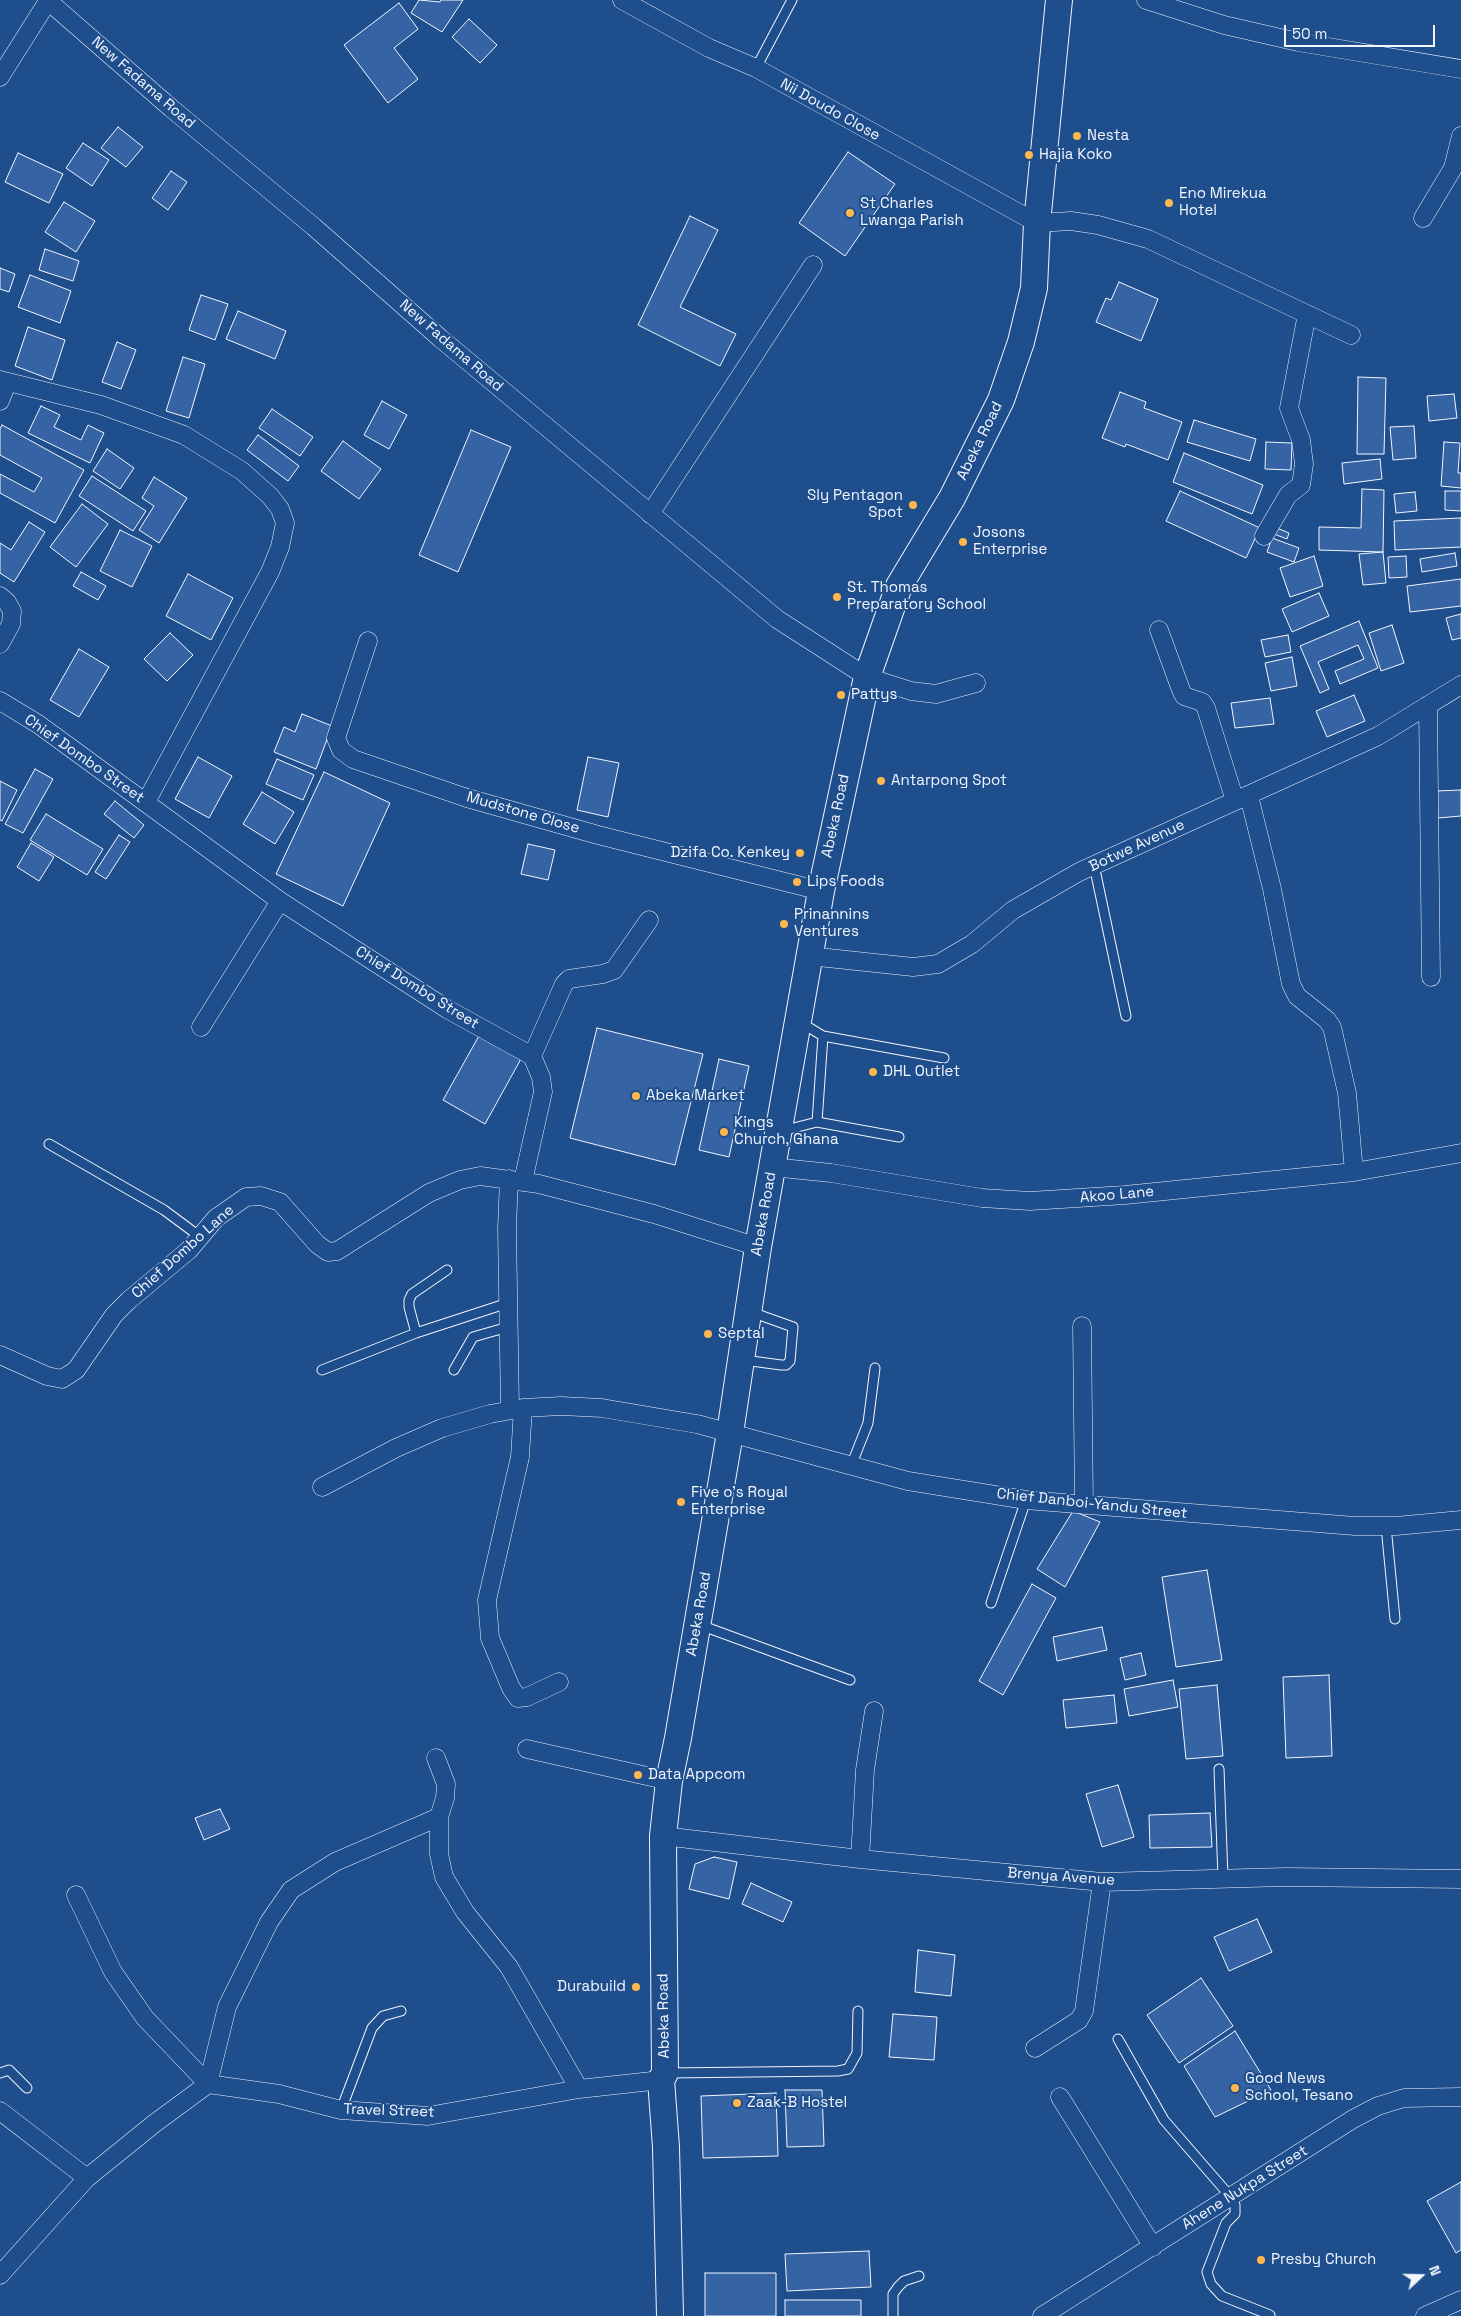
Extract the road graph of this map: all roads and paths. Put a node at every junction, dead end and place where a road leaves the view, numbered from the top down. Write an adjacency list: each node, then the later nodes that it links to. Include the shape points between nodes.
1 (622, 0): 6 (street, Nii Doudo Close, via 709,48)
2 (792, 0): 6 (lane)
3 (1059, 0): 11 (street, Abeka Road)
4 (1146, 0): 7 (street, via 1224,25 1298,42)
5 (47, 1): 8 (street); 17 (street, New Fadama Road)
6 (756, 68): 11 (street, Nii Doudo Close)
7 (1461, 70)
8 (0, 77)
9 (1461, 136): 10 (street, via 1453,168)
10 (1423, 218)
11 (1037, 223): 13 (street, via 1071,221 1148,239); 23 (street, Abeka Road, via 1034,288 1021,342 1001,400 952,498 899,586)
12 (813, 265): 17 (street)
13 (1307, 314): 14 (street); 18 (street, via 1289,408 1301,440 1304,464 1301,485 1288,495)
14 (1351, 335)
15 (4, 381): 16 (street); 29 (street, via 101,405 184,435 242,471 270,496 285,523 270,572)
16 (0, 401)
17 (650, 514): 23 (street, New Fadama Road, via 777,619)
18 (1264, 536)
19 (0, 596): 22 (street, via 12,611 11,624)
20 (1159, 630): 28 (street, via 1180,690 1184,696 1202,702 1206,708)
21 (368, 642): 31 (street, Mudstone Close, via 336,738 341,750 353,759 467,798 598,835)
22 (0, 644)
23 (867, 677): 24 (street, New Fadama Road, via 936,694); 31 (street, Abeka Road)
24 (976, 683)
25 (1461, 685): 27 (street, Botwe Avenue)
26 (0, 701): 29 (street, Chief Dombo Street, via 38,724)
27 (1428, 706): 28 (street, Botwe Avenue, via 1378,736); 35 (street)
28 (1242, 798): 30 (street, Botwe Avenue); 48 (street, via 1272,889 1291,984 1297,996 1332,1027 1347,1093)
29 (146, 802): 32 (street, Chief Dombo Street)
30 (1094, 865): 34 (street, Botwe Avenue, via 1013,910 972,944 938,964 913,967); 36 (lane)
31 (821, 891): 34 (street, Abeka Road)
32 (280, 901): 38 (street); 40 (street, Chief Dombo Street, via 447,1009)
33 (649, 920): 40 (street, via 614,970 569,979 564,984)
34 (809, 956): 37 (street, Abeka Road)
35 (1431, 977)
36 (1126, 1016)
37 (797, 1020): 39 (lane); 43 (street, Abeka Road)
38 (201, 1027)
39 (823, 1036): 41 (lane); 42 (lane)
40 (532, 1056): 49 (street, via 542,1077 543,1092)
41 (944, 1058)
42 (817, 1122): 43 (lane); 44 (lane)
43 (778, 1132): 47 (street, Abeka Road)
44 (899, 1137)
45 (49, 1144): 50 (lane, via 164,1210)
46 (1461, 1153): 48 (street, Akoo Lane)
47 (772, 1167): 48 (street, Akoo Lane, via 1030,1202); 51 (street, Abeka Road)
48 (1354, 1172)
49 (516, 1180): 50 (street, Chief Dombo Lane, via 480,1176 460,1180 429,1193 337,1251 328,1252 317,1244 280,1202 261,1196 246,1197 216,1218); 51 (street, via 654,1214); 53 (street, via 507,1228)
50 (199, 1236): 58 (street, Chief Dombo Lane, via 189,1250 114,1315 76,1370 62,1379 47,1376)
51 (758, 1247): 54 (street, Abeka Road)
52 (448, 1270): 57 (lane, via 412,1294 409,1307)
53 (508, 1303): 56 (street); 57 (lane)
54 (748, 1311): 59 (street, Abeka Road); 59 (lane, via 793,1327 790,1361 781,1365)
55 (1082, 1326): 68 (street)
56 (508, 1327): 62 (lane, via 472,1337); 63 (street)
57 (416, 1333): 61 (lane)
58 (0, 1355)
59 (741, 1360): 64 (street, Abeka Road)
60 (874, 1368): 65 (lane, via 868,1423)
61 (322, 1370)
62 (454, 1370)
63 (517, 1409): 64 (street, Chief Danboi-Yandu Street, via 602,1408 689,1422); 66 (street, Chief Danboi-Yandu Street, via 442,1428); 75 (street, via 520,1457 487,1600 490,1638 518,1698)
64 (730, 1433): 65 (street, Chief Danboi-Yandu Street); 73 (street, Abeka Road)
65 (851, 1466): 67 (street, Chief Danboi-Yandu Street, via 908,1481)
66 (322, 1487)
67 (1026, 1500): 68 (street, Chief Danboi-Yandu Street); 71 (lane)
68 (1084, 1505): 70 (street, Chief Danboi-Yandu Street)
69 (1461, 1520): 70 (street, Chief Danboi-Yandu Street)
70 (1386, 1526): 72 (lane)
71 (990, 1603)
72 (1395, 1619)
73 (698, 1624): 74 (lane); 80 (street, Abeka Road)
74 (850, 1680)
75 (558, 1682)
76 (874, 1711): 83 (street, via 865,1770)
77 (527, 1749): 80 (street)
78 (436, 1758): 81 (street, via 446,1784)
79 (1219, 1769): 84 (lane)
80 (669, 1780): 82 (street, Abeka Road)
81 (439, 1817): 94 (street, via 335,1862 291,1890 269,1922 227,2006); 96 (street, via 439,1854 444,1877 465,1912 509,1967)
82 (663, 1836): 83 (street, Brenya Avenue); 93 (street, Abeka Road)
83 (860, 1859): 86 (street, Brenya Avenue)
84 (1223, 1878): 85 (street, Brenya Avenue); 86 (street, Brenya Avenue)
85 (1461, 1878)
86 (1102, 1882): 91 (street, via 1084,2011 1079,2020)
87 (76, 1895): 94 (street, via 113,1972 145,2018)
88 (401, 2011): 99 (lane, via 383,2016 372,2028)
89 (858, 2011): 93 (lane, via 857,2053 848,2069)
90 (1118, 2039): 102 (lane, via 1164,2120)
91 (1035, 2048)
92 (0, 2073): 95 (lane, via 9,2070)
93 (663, 2077): 96 (street, Travel Street); 108 (street, Abeka Road)
94 (208, 2084): 99 (street, Travel Street, via 279,2094); 101 (street)
95 (27, 2088)
96 (579, 2089): 99 (street, Travel Street, via 428,2116)
97 (1060, 2097): 103 (street)
98 (1461, 2097): 102 (street, Ahene Nukpa Street, via 1404,2098 1378,2106)
99 (341, 2110)
100 (0, 2111): 101 (street)
101 (88, 2178): 104 (street)
102 (1230, 2196): 103 (street, Ahene Nukpa Street); 107 (lane, via 1235,2214 1226,2223 1207,2272 1208,2278 1222,2296)
103 (1153, 2247): 110 (street, Ahene Nukpa Street)
104 (0, 2275)
105 (919, 2276): 109 (lane, via 904,2281 893,2294)
106 (1461, 2300): 111 (street)
107 (1270, 2315)
108 (670, 2316)
109 (893, 2316)
110 (1042, 2316)
111 (1425, 2316)

